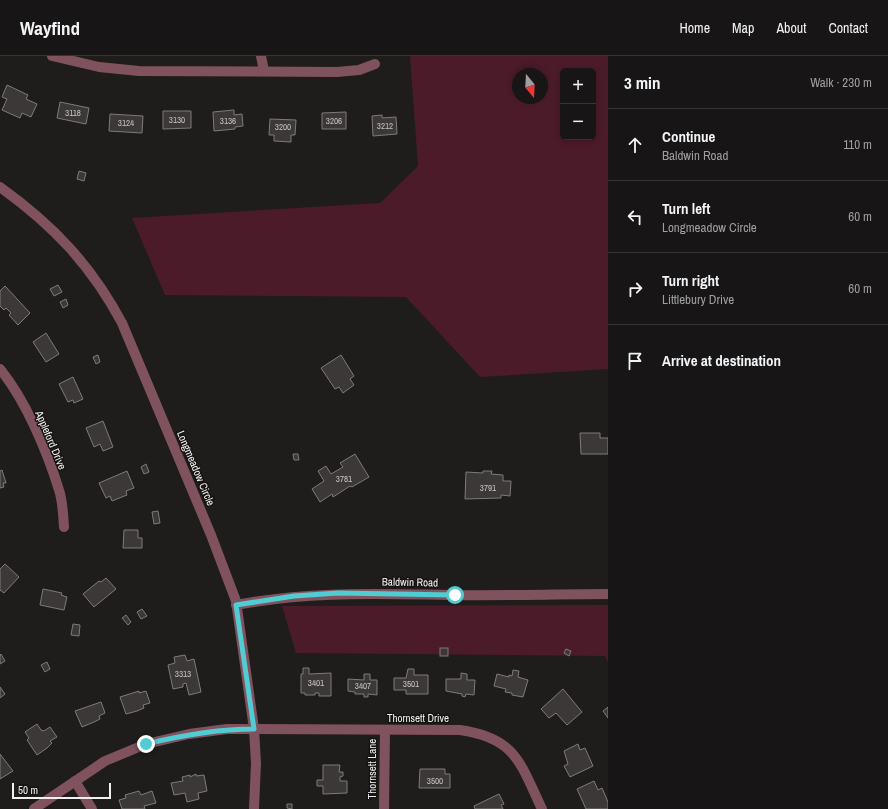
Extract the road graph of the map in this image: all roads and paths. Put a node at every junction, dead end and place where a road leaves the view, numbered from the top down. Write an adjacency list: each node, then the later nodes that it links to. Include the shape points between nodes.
1 (52, 56): 4 (street, via 99,67 139,71)
2 (261, 56): 4 (street)
3 (375, 64): 4 (street, via 359,70 337,72)
4 (264, 71)
5 (0, 187): 9 (street, Longmeadow Circle, via 46,224 76,254 108,297 122,323 211,535)
6 (0, 369): 7 (street, Appleford Drive, via 19,397 33,425 59,491)
7 (64, 527)
8 (608, 594): 9 (street, Baldwin Road, via 338,593 294,596)
9 (236, 605): 10 (street, Longmeadow Circle)
10 (254, 729): 11 (street, Thornsett Drive); 12 (street, Thornsett Drive, via 227,729 189,734 146,744 105,761); 15 (street, Longmeadow Circle)
11 (385, 730): 16 (street, Thornsett Lane); 17 (street, Thornsett Drive, via 460,730 494,738 509,750 523,768)
12 (75, 781): 13 (street, Thornsett Drive); 14 (street)
13 (34, 809)
14 (92, 809)
15 (254, 809)
16 (384, 809)
17 (542, 809)

